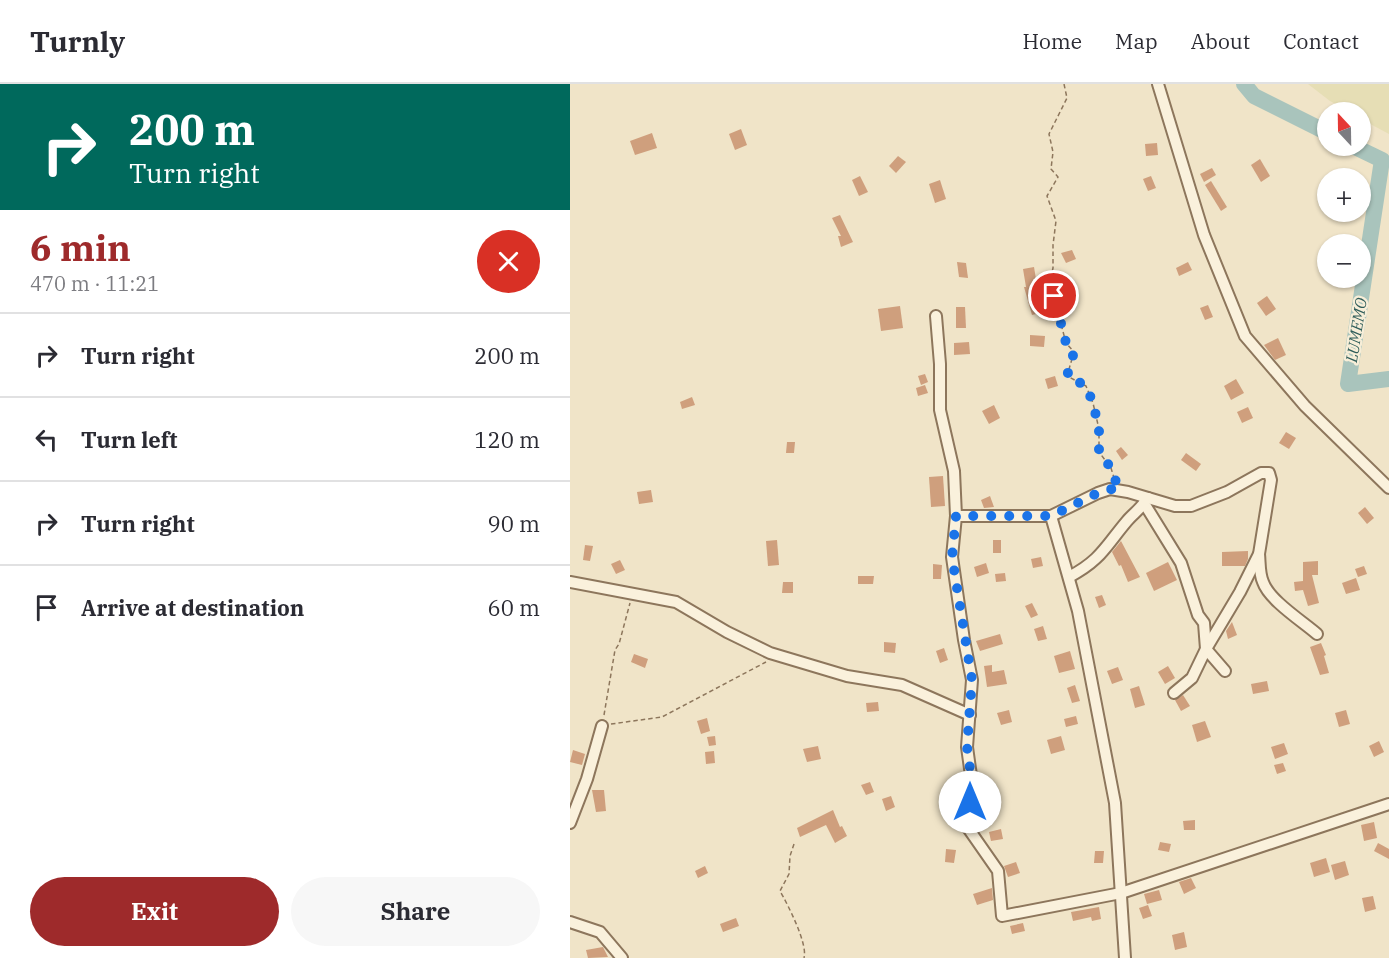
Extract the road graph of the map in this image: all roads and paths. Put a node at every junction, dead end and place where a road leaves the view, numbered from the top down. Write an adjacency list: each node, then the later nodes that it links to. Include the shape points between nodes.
1 (1064, 84): 5 (path, via 1067,98 1049,134 1051,169 1058,177 1047,196 1056,221 1050,282 1066,343 1074,352 1067,376 1086,386 1099,429 1099,452 1111,468)
2 (1158, 84): 4 (street, via 1204,235 1245,336 1305,406)
3 (936, 316): 7 (street, via 940,410 954,471)
4 (1389, 488)
5 (1119, 490): 6 (street); 8 (street, via 1098,493)
6 (1146, 501): 9 (street, via 1191,506 1261,473 1269,473); 10 (street, via 1100,556); 14 (street, via 1180,563 1204,623)
7 (956, 516): 8 (street); 18 (street, via 952,557 972,680)
8 (1051, 516): 10 (street)
9 (1259, 554): 13 (street, via 1263,585); 14 (street)
10 (1069, 577): 23 (street, via 1115,803)
11 (570, 582): 12 (street)
12 (632, 594): 15 (street, via 676,602); 19 (path, via 615,650)
13 (1317, 634)
14 (1206, 649): 16 (street); 17 (street, via 1192,678)
15 (770, 653): 18 (street, via 847,676 902,685); 19 (path, via 765,663 662,717)
16 (1225, 671)
17 (1174, 693)
18 (970, 715): 23 (street, via 967,747 973,790 968,828 998,871 1002,916)
19 (602, 726): 21 (street)
20 (1389, 804): 23 (street)
21 (570, 823)
22 (794, 844): 26 (path, via 789,874 780,891 793,914 806,951)
23 (1121, 893): 27 (street)
24 (570, 922): 25 (street, via 600,932)
25 (622, 958)
26 (804, 958)
27 (1125, 958)

